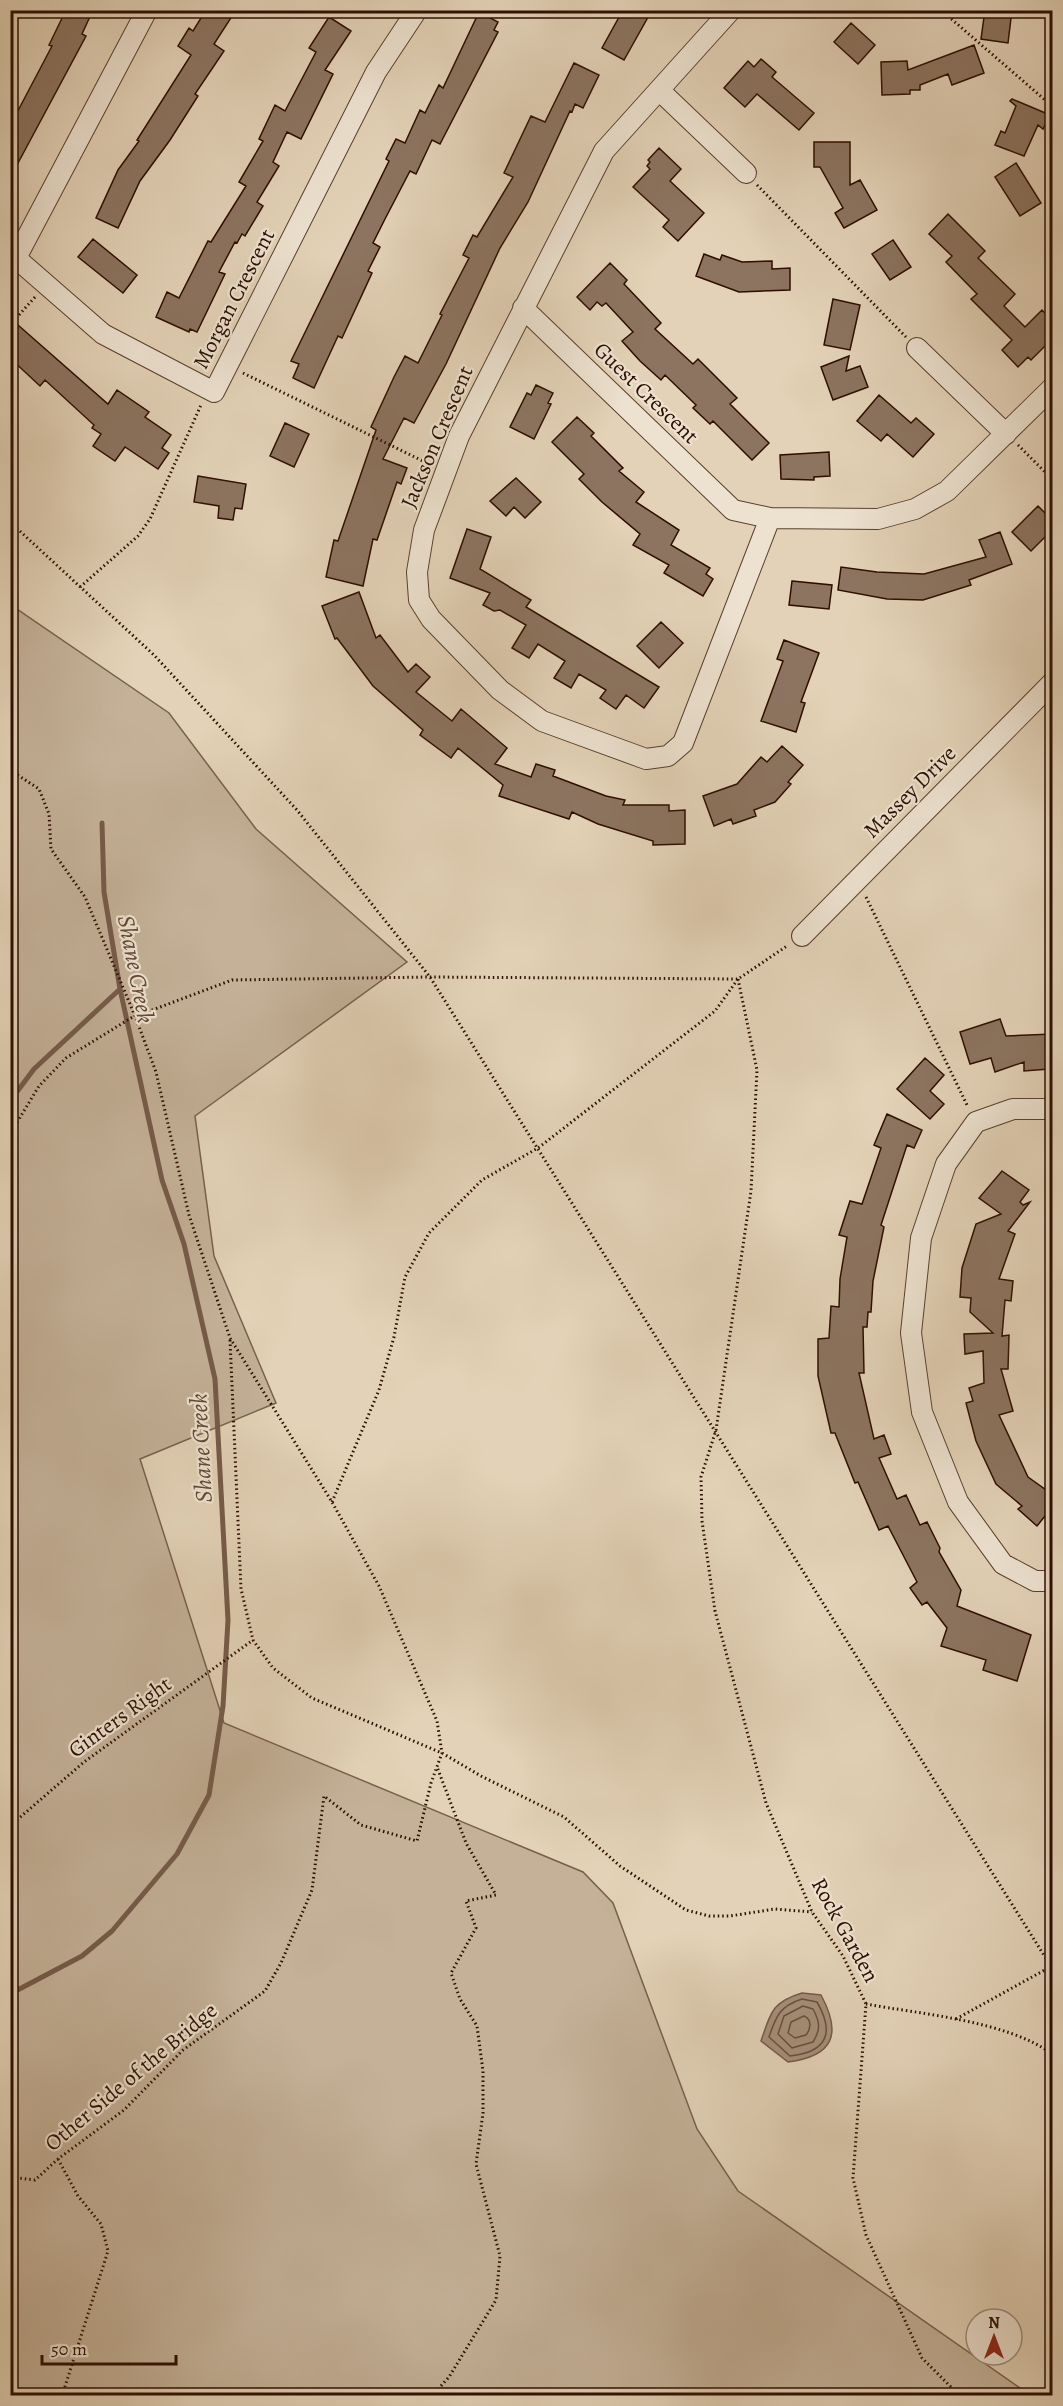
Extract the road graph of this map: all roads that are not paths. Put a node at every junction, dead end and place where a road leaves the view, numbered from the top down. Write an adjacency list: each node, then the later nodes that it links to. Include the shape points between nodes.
1 (147, 10): 6 (street)
2 (417, 10): 6 (street, Morgan Crescent, via 376,72 214,393 103,334)
3 (731, 10): 4 (street)
4 (659, 90): 5 (street); 7 (street, via 604,150)
5 (746, 173)
6 (14, 256)
7 (523, 308): 11 (street, Guest Crescent, via 733,510); 11 (street, Jackson Crescent, via 459,435 424,530 417,572 420,600 431,619 500,690 543,721 646,759 668,756 683,743)
8 (917, 348): 10 (street)
9 (1053, 388): 10 (street, Guest Crescent)
10 (1005, 434): 11 (street, Guest Crescent, via 947,491 915,509 878,519)
11 (770, 518)
12 (1053, 683): 13 (street, Massey Drive)
13 (801, 936)
14 (1053, 1109): 15 (street, via 1013,1109 975,1122 946,1164 921,1238 911,1333 922,1412 958,1502 1002,1564 1035,1581)
15 (1053, 1581)

